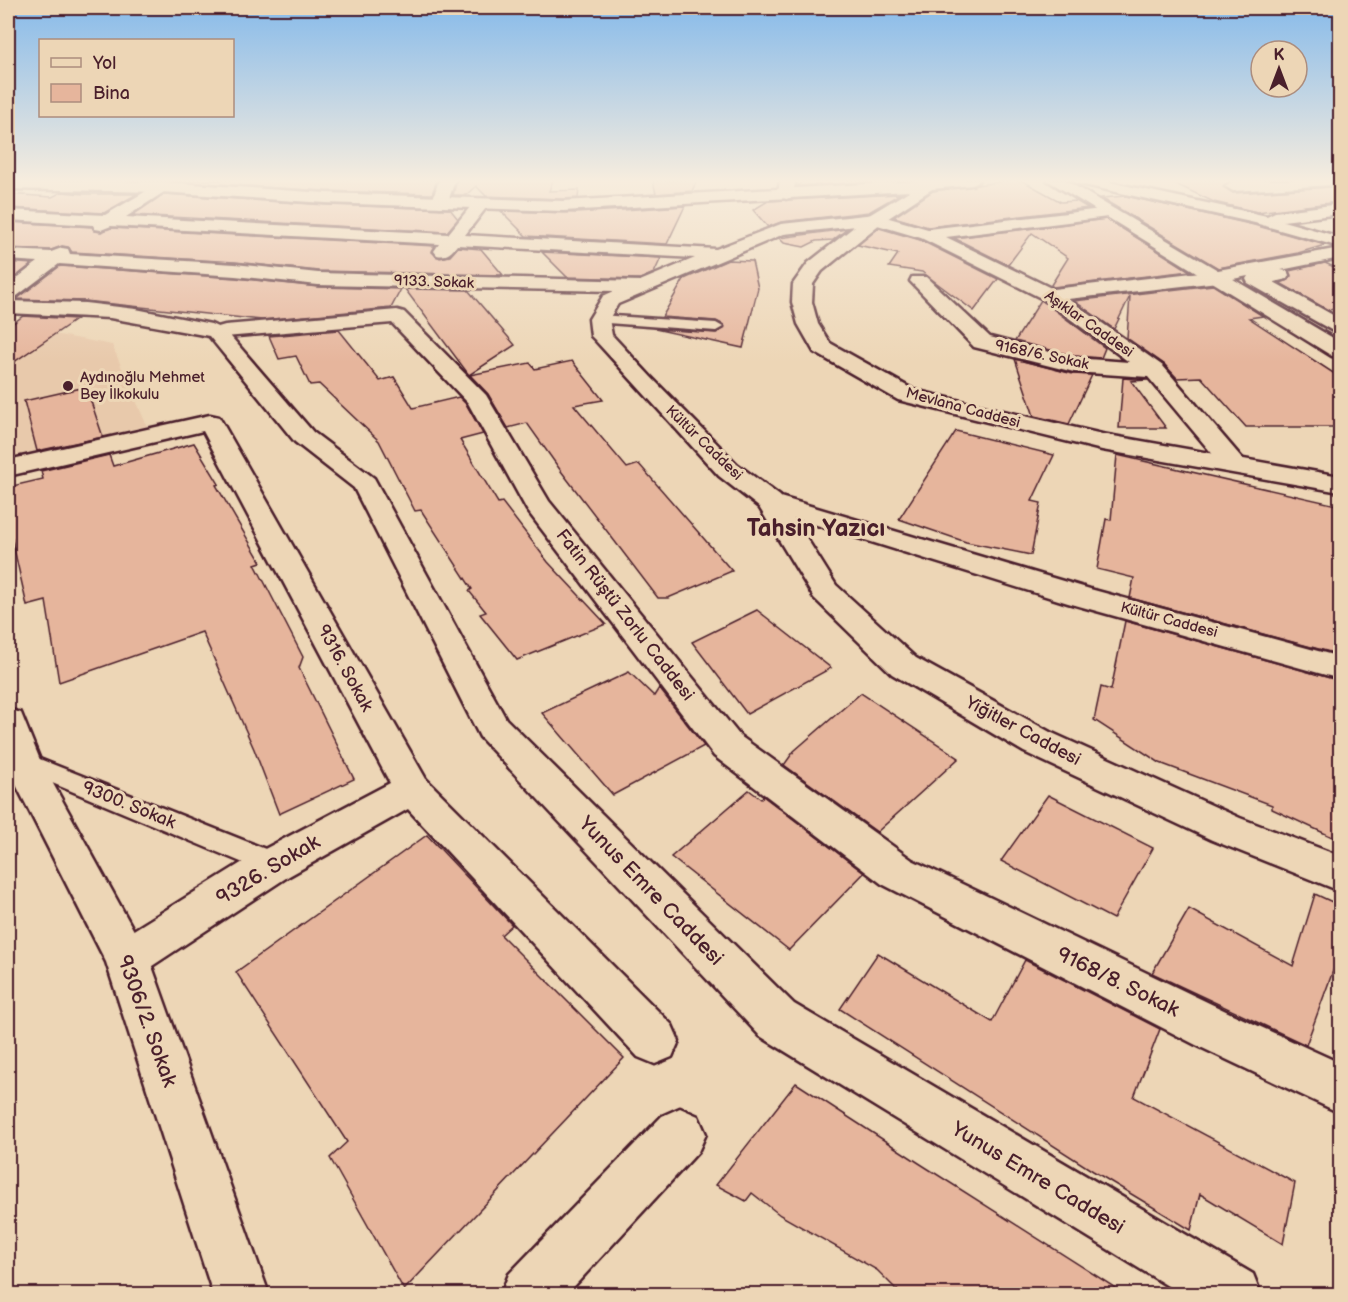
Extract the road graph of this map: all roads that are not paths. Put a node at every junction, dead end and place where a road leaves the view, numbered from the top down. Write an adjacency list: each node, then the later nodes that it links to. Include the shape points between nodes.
1 (79, 241): 11 (street)
2 (451, 241): 14 (street)
3 (484, 241): 9 (street)
4 (754, 241): 9 (street)
5 (848, 241): 26 (street, Mevlana Caddesi, via 815,267 804,284 802,302 808,324 822,347 906,395 1102,442)
6 (941, 241): 17 (street, Aşıklar Caddesi)
7 (1158, 241): 13 (street)
8 (1341, 253): 13 (street)
9 (721, 254): 16 (street)
10 (8, 255): 11 (street, 9133. Sokak)
11 (54, 258): 14 (street, 9133. Sokak, via 318,279); 18 (street)
12 (1341, 265): 22 (street, via 1255,279)
13 (1218, 276): 17 (street); 24 (street)
14 (420, 281): 16 (street, 9133. Sokak); 19 (street)
15 (919, 281): 25 (street, 9168/6. Sokak, via 982,342 1074,365)
16 (646, 286): 20 (street, via 610,300)
17 (1050, 295): 25 (street, Aşıklar Caddesi)
18 (9, 299): 23 (street, via 126,312)
19 (397, 316): 23 (street); 34 (street, Fatin Rüştü Zorlu Caddesi, via 478,400 537,504 727,746)
20 (600, 318): 21 (lane); 29 (street, Kültür Caddesi, via 602,336 643,382 728,470)
21 (717, 327)
22 (1341, 327)
23 (218, 332): 42 (street, Yunus Emre Caddesi, via 304,437 365,484 493,728 777,1020)
24 (1341, 351)
25 (1155, 371): 26 (street, Aşıklar Caddesi)
26 (1234, 464): 28 (street, Mevlana Caddesi)
27 (8, 468): 32 (street, 9316. Sokak, via 210,422)
28 (1341, 484)
29 (770, 502): 30 (street, Kültür Caddesi, via 1079,596); 35 (street, Yiğitler Caddesi, via 825,591 904,666 1037,742 1226,829)
30 (1341, 668)
31 (15, 741): 33 (lane, 9300. Sokak); 36 (street, 9306/2. Sokak)
32 (412, 789): 33 (street, 9326. Sokak); 37 (street, 9316. Sokak)
33 (274, 864): 36 (street, 9326. Sokak)
34 (897, 872): 38 (street, 9168/8. Sokak)
35 (1341, 873)
36 (127, 958): 40 (street, 9306/2. Sokak)
37 (655, 1041)
38 (1341, 1088)
39 (680, 1134): 41 (street)
40 (241, 1294)
41 (529, 1294)
42 (1233, 1294)

